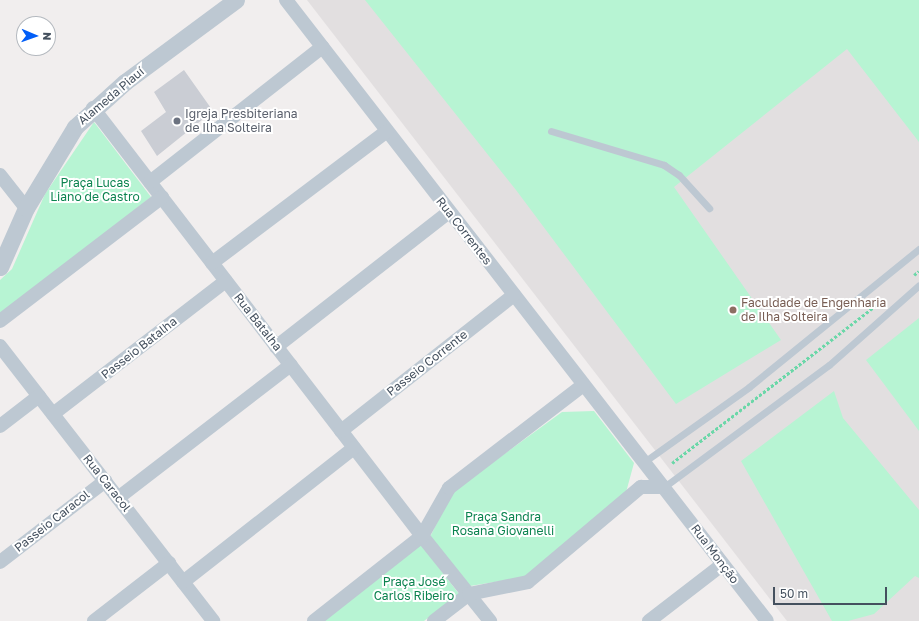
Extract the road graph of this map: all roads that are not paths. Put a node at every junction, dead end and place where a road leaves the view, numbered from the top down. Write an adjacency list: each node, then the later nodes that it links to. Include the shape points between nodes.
1 (236, 0): 4 (street, Alameda Piauí)
2 (286, 0): 3 (street, Rua Correntes)
3 (322, 47): 5 (street, Rua Correntes); 8 (street)
4 (93, 108): 8 (street, Rua Batalha); 10 (street, Alameda Piauí, via 57,152)
5 (387, 131): 12 (street, Rua Correntes); 14 (street)
6 (551, 131): 11 (lane, via 664,165 679,175)
7 (0, 175): 10 (street)
8 (150, 182): 9 (street, Rua Batalha)
9 (162, 197): 14 (street, Rua Batalha); 19 (street)
10 (26, 208): 15 (street, Alameda Piauí)
11 (708, 208)
12 (449, 212): 18 (street, Rua Correntes); 21 (street)
13 (919, 249): 29 (lane, via 749,387)
14 (212, 263): 16 (street, Rua Batalha)
15 (0, 267)
16 (226, 281): 21 (street, Rua Batalha); 25 (street, Passeio Batalha)
17 (919, 285): 32 (lane, via 828,364)
18 (514, 296): 23 (street, Rua Correntes); 27 (street, Passeio Corrente)
19 (0, 321)
20 (0, 346): 24 (street, Rua Caracol)
21 (276, 347): 22 (street, Rua Batalha)
22 (290, 365): 27 (street, Rua Batalha); 33 (street)
23 (583, 385): 29 (street, Rua Correntes); 34 (street, via 450,488)
24 (39, 396): 25 (street, Rua Caracol); 26 (street)
25 (53, 414): 30 (street, Rua Caracol)
26 (0, 426)
27 (341, 431): 28 (street, Rua Batalha)
28 (354, 448): 34 (street, Rua Batalha); 38 (street)
29 (644, 462): 31 (street); 32 (street, Rua Monção)
30 (105, 481): 33 (street, Rua Caracol); 35 (street, Passeio Caracol)
31 (642, 487): 32 (street); 39 (street, via 528,582)
32 (664, 487): 37 (street, Rua Monção)
33 (118, 498): 36 (street, Rua Caracol)
34 (422, 536): 39 (street, Rua Batalha); 42 (street)
35 (0, 562)
36 (168, 563): 38 (street, Rua Caracol); 40 (street)
37 (723, 564): 45 (street); 46 (street, Rua Monção)
38 (183, 582): 41 (street, Rua Caracol)
39 (469, 594): 43 (street); 44 (street, Rua Batalha)
40 (94, 621)
41 (213, 621)
42 (314, 621)
43 (434, 621)
44 (490, 621)
45 (649, 621)
46 (767, 621)

